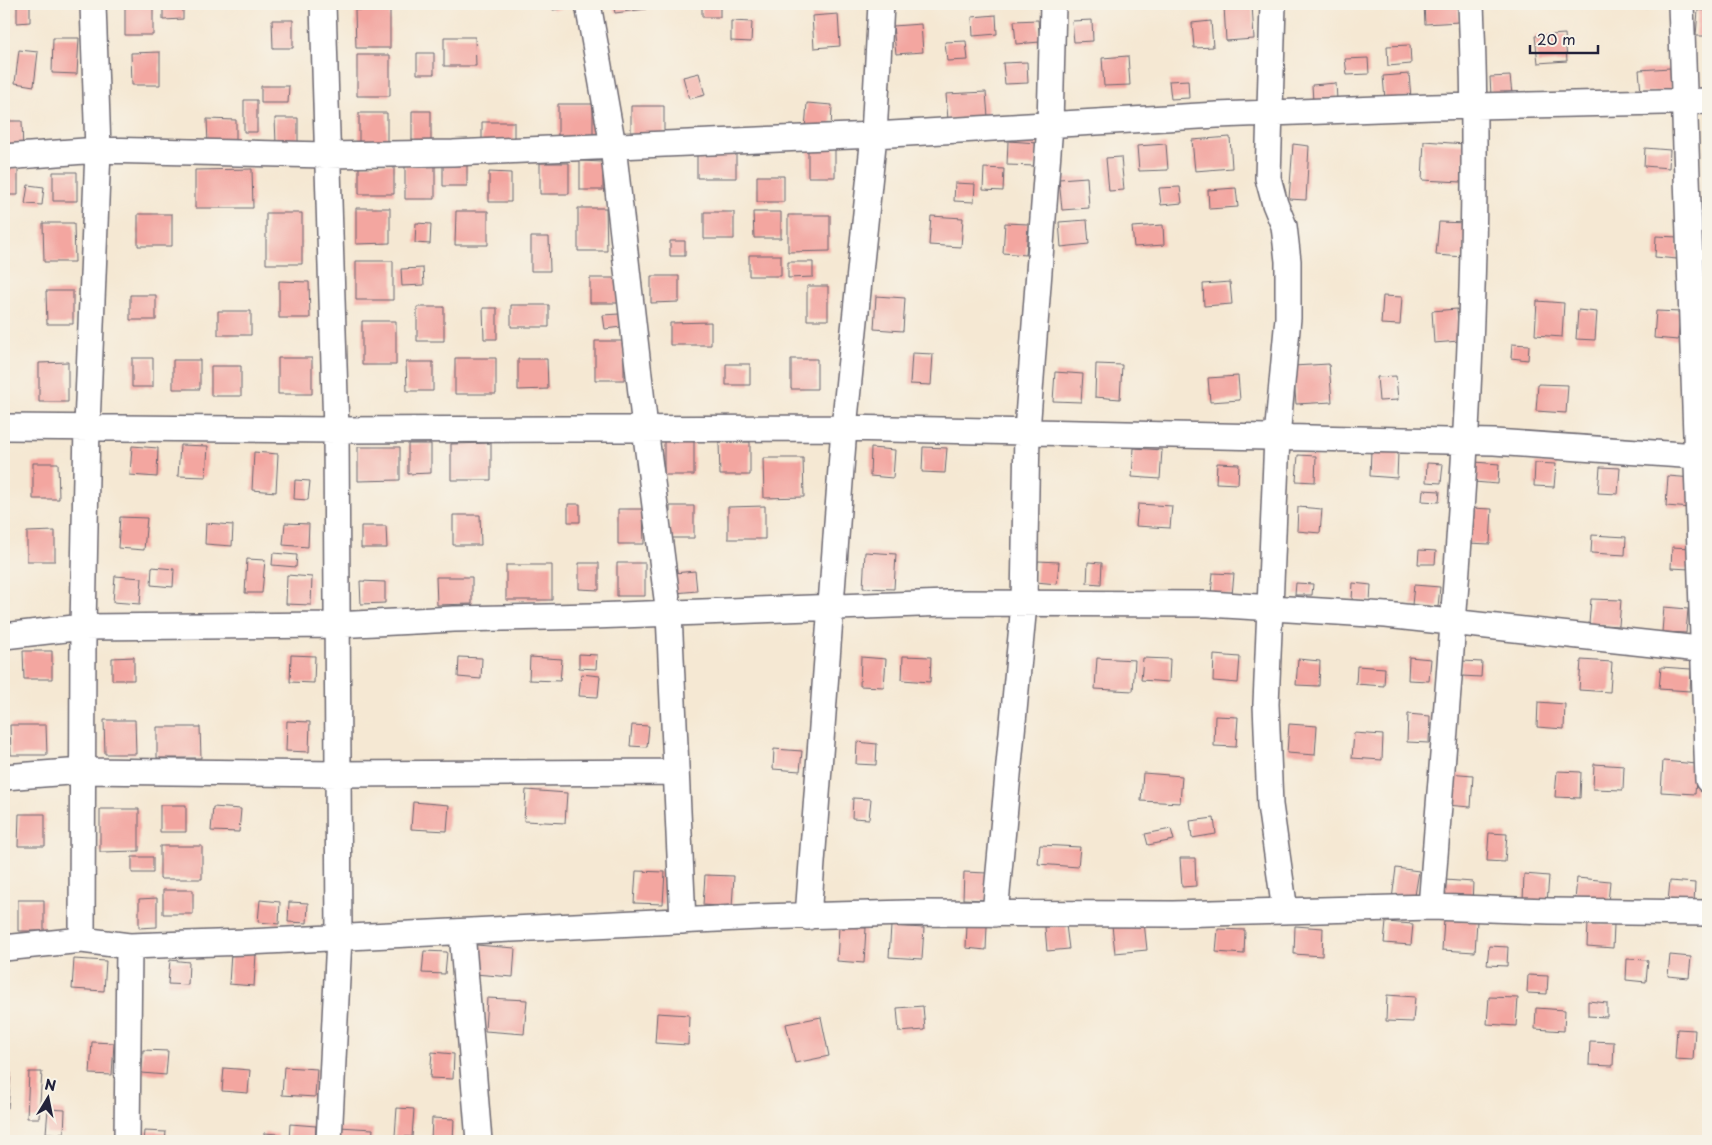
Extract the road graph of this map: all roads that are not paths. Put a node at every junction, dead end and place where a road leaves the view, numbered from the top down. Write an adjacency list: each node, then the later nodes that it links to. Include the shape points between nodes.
1 (93, 4): 15 (street)
2 (323, 4): 16 (street)
3 (588, 4): 14 (street)
4 (881, 4): 13 (street)
5 (1053, 4): 12 (street)
6 (1273, 4): 11 (street)
7 (1471, 4): 10 (street)
8 (1681, 4): 9 (street)
9 (1697, 101): 10 (street); 18 (street)
10 (1475, 106): 11 (street); 26 (street, via 1475,221)
11 (1270, 113): 12 (street); 25 (street, via 1268,178 1284,226 1288,261 1288,318)
12 (1050, 125): 13 (street); 24 (street)
13 (874, 135): 14 (street); 22 (street)
14 (613, 146): 16 (street); 21 (street)
15 (98, 150): 16 (street); 17 (street); 19 (street)
16 (326, 155): 23 (street)
17 (4, 157)
18 (1702, 424): 27 (street)
19 (87, 426): 20 (street); 23 (street); 34 (street)
20 (4, 427)
21 (645, 428): 22 (street); 23 (street); 31 (street)
22 (844, 428): 24 (street); 29 (street)
23 (336, 430): 33 (street)
24 (1027, 431): 25 (street); 28 (street)
25 (1277, 437): 26 (street); 30 (street)
26 (1465, 441): 27 (street); 32 (street)
27 (1697, 456): 36 (street)
28 (1024, 604): 29 (street, via 947,603); 30 (street, via 1208,604); 45 (street)
29 (831, 608): 31 (street); 46 (street)
30 (1271, 608): 32 (street); 43 (street, via 1266,704 1270,805)
31 (669, 614): 33 (street); 38 (street)
32 (1453, 622): 36 (street); 42 (street)
33 (335, 625): 34 (street); 39 (street)
34 (83, 627): 35 (street); 37 (street)
35 (4, 636)
36 (1706, 649): 41 (street)
37 (82, 771): 39 (street); 40 (street); 50 (street)
38 (676, 772): 39 (street); 47 (street)
39 (337, 774): 49 (street)
40 (4, 777)
41 (1708, 780)
42 (1430, 907): 43 (street); 44 (street)
43 (1285, 911): 45 (street)
44 (1708, 913)
45 (995, 914): 46 (street)
46 (808, 917): 47 (street)
47 (683, 921): 48 (street)
48 (462, 932): 49 (street); 55 (street)
49 (339, 938): 51 (street); 54 (street)
50 (82, 940): 51 (street); 52 (street)
51 (129, 946): 53 (street)
52 (4, 948)
53 (127, 1141)
54 (328, 1141)
55 (480, 1141)

